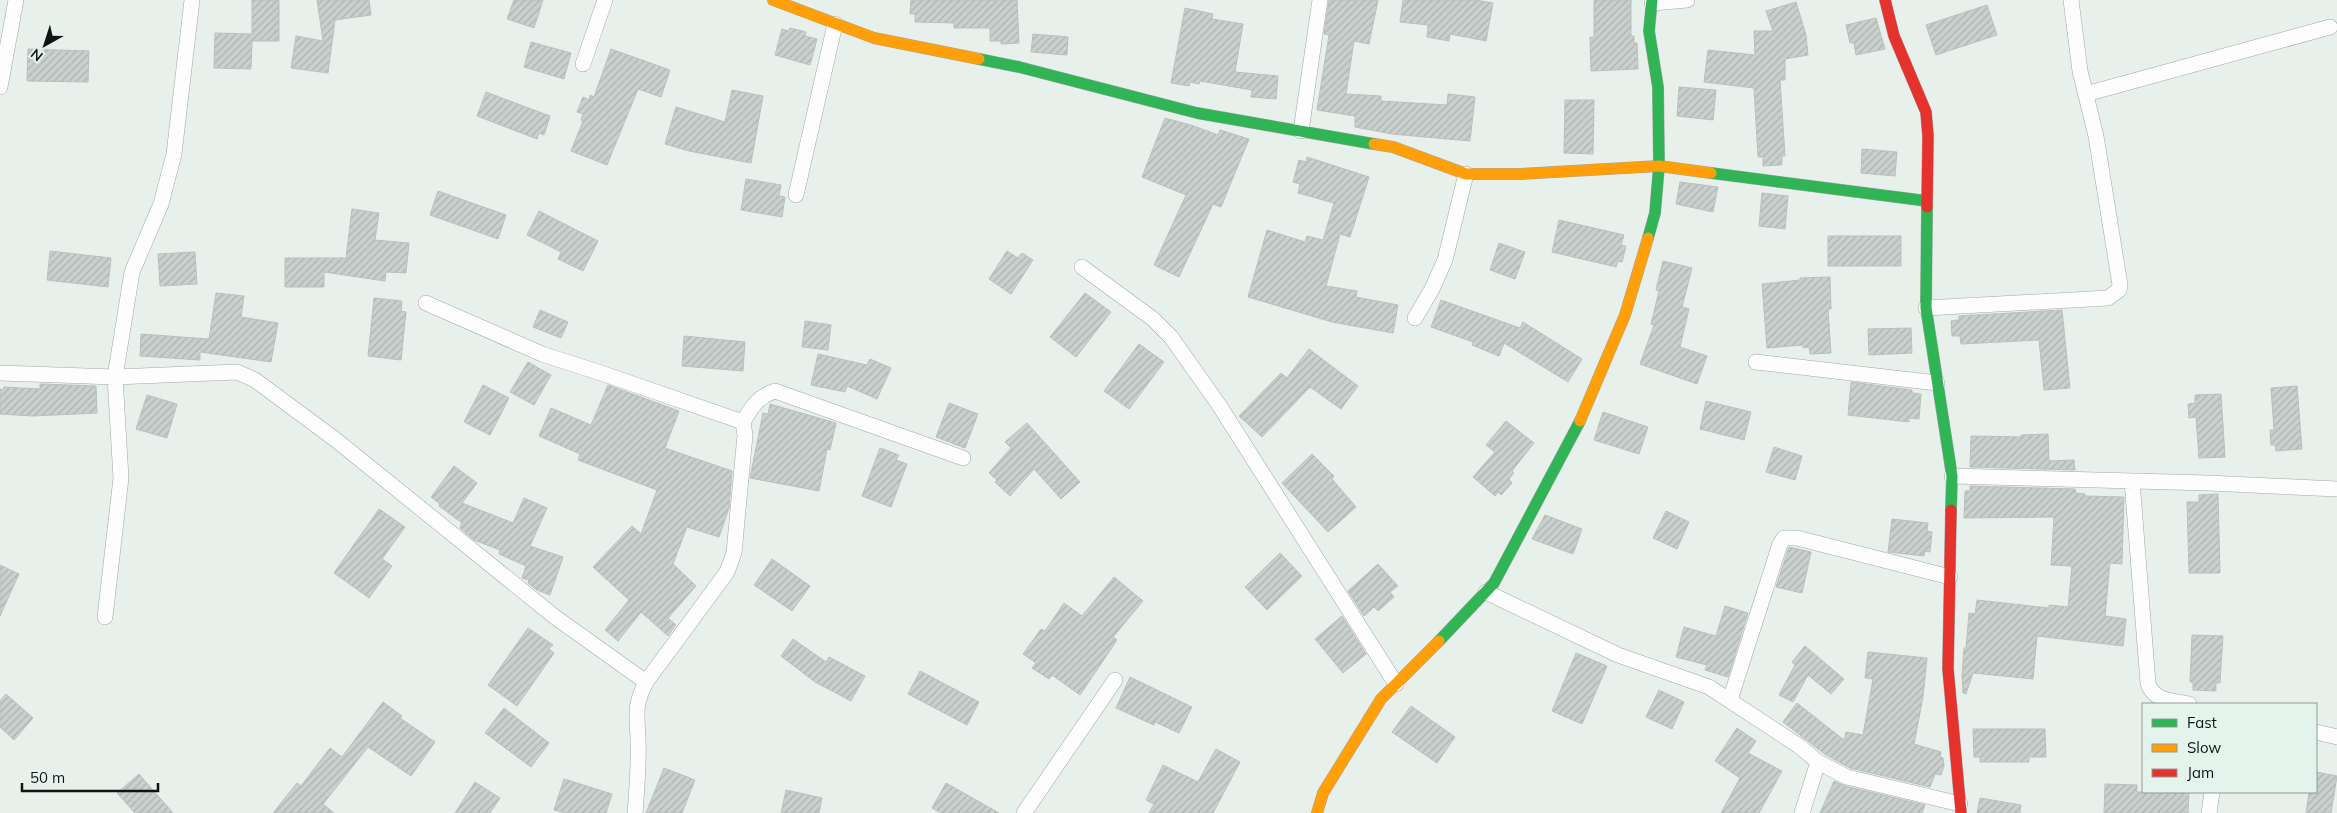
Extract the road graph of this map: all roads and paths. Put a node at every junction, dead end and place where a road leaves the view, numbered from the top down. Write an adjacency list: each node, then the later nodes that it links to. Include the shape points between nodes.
1 (16, 0): 13 (street)
2 (192, 0): 26 (street, via 174,154 161,204 132,272)
3 (605, 0): 12 (street)
4 (772, 0): 10 (street)
5 (1320, 0): 15 (street)
6 (1687, 0): 9 (street)
7 (1885, 0): 19 (street, via 1894,36 1926,112)
8 (2071, 0): 14 (street)
9 (1652, 1): 16 (street, via 1649,31 1658,87)
10 (835, 24): 15 (street, via 874,38 1019,67 1197,113); 18 (street)
11 (2330, 26): 14 (street)
12 (583, 64)
13 (0, 87)
14 (2086, 94): 22 (street, via 2119,290 2108,298)
15 (1301, 131): 17 (street, via 1393,147)
16 (1658, 166): 17 (street); 19 (street); 34 (street, via 1655,213 1625,315 1576,429 1494,583)
17 (1466, 174): 23 (street, via 1445,260)
18 (796, 195)
19 (1926, 201): 22 (street)
20 (1082, 267): 38 (street, via 1171,337 1219,405)
21 (426, 303): 28 (street, via 542,354)
22 (1926, 308): 27 (street)
23 (1415, 318)
24 (1756, 362): 27 (street)
25 (0, 373): 26 (street)
26 (115, 377): 35 (street, via 121,478); 37 (street, via 237,372 255,380 336,440 555,617)
27 (1937, 383): 30 (street)
28 (743, 422): 29 (street, via 755,402 775,391); 37 (street, via 745,435 734,553 727,572)
29 (963, 458)
30 (1952, 476): 31 (street); 33 (street)
31 (2132, 481): 32 (street); 40 (street, via 2148,683 2158,697)
32 (2337, 489)
33 (1950, 577): 39 (street, via 1797,538 1784,538); 45 (street, via 1948,669)
34 (1486, 592): 38 (street); 39 (street, via 1618,655 1710,687)
35 (106, 617)
36 (1115, 680): 47 (street)
37 (646, 682): 46 (street, via 635,713 638,739)
38 (1396, 684): 48 (street, via 1381,699 1355,739 1323,793)
39 (1730, 700): 43 (street)
40 (2185, 703)
41 (2317, 732): 42 (street)
42 (2337, 737)
43 (1818, 762): 45 (street, via 1846,777); 49 (street)
44 (2212, 793): 50 (street)
45 (1961, 808)
46 (634, 813)
47 (1024, 813)
48 (1317, 813)
49 (1802, 813)
50 (2209, 813)

